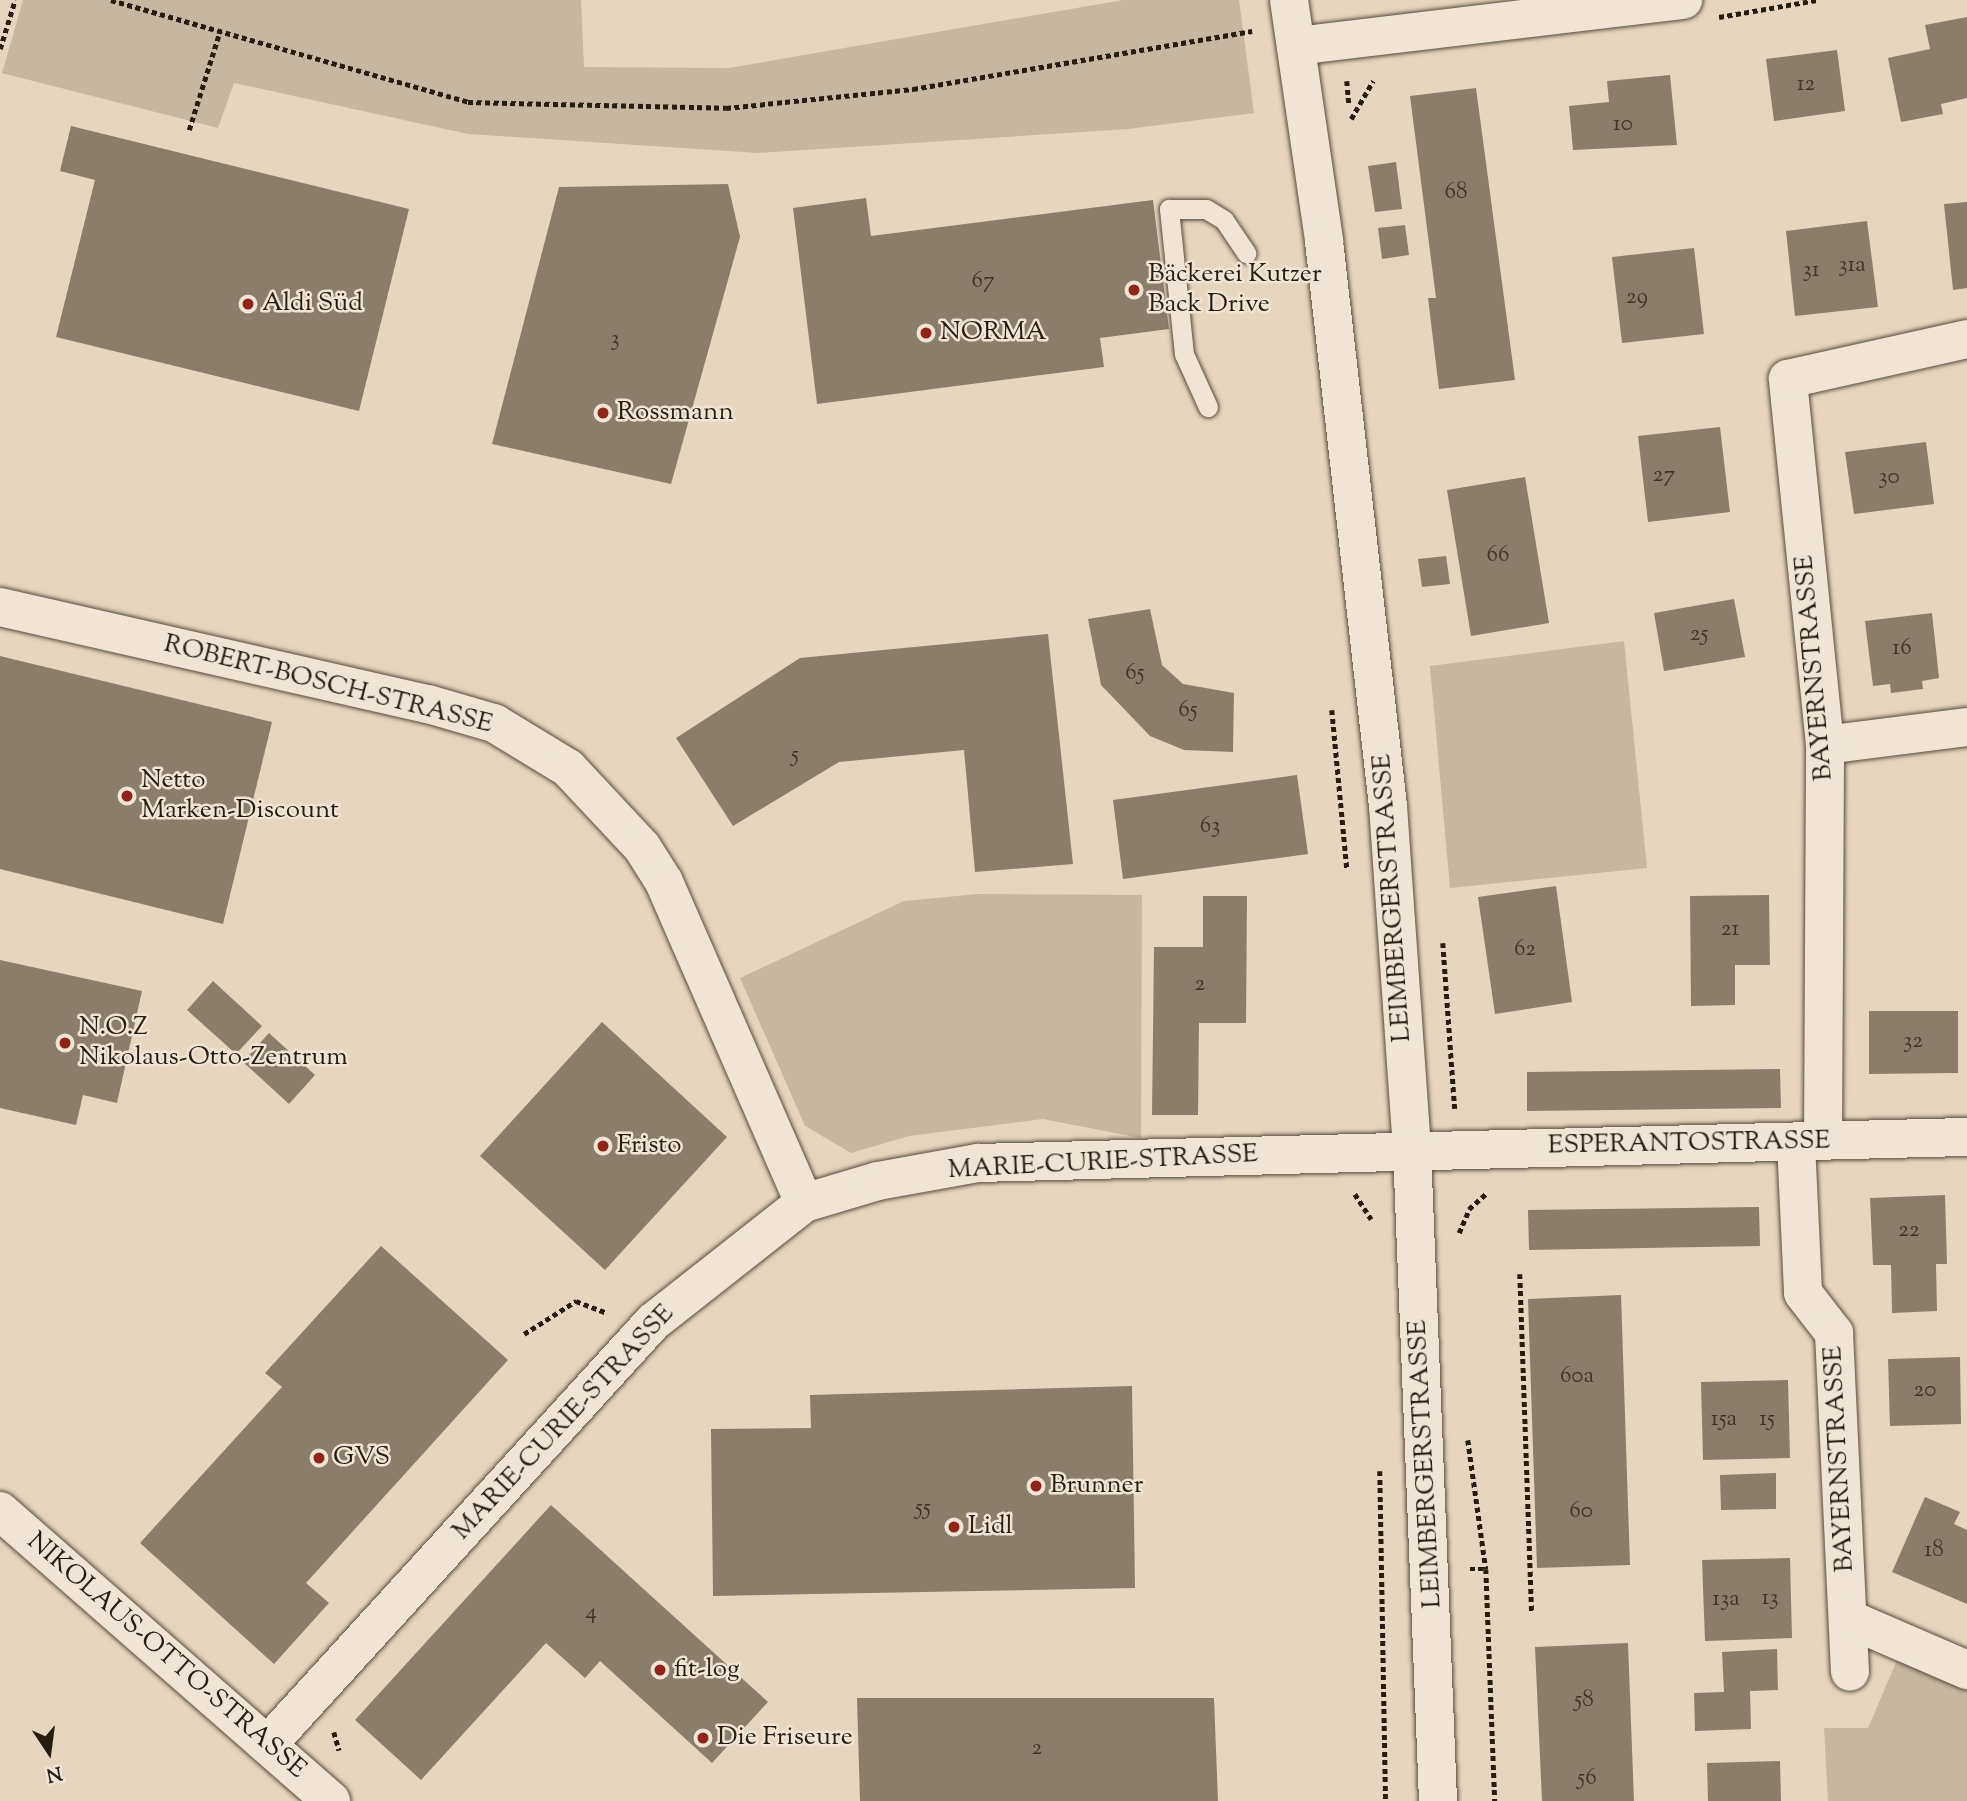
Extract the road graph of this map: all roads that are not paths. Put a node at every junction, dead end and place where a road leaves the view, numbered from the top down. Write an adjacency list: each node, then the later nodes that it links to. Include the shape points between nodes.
1 (1289, 0): 3 (street, LEIMBERGERSTRASSE)
2 (1683, 0): 3 (street)
3 (1296, 46): 12 (street, LEIMBERGERSTRASSE, via 1388,806)
4 (1246, 253): 6 (lane, via 1224,220 1206,209 1169,209 1184,354)
5 (1967, 339): 9 (street, BAYERNSTRASSE, via 1788,379)
6 (1208, 408)
7 (0, 607): 13 (street, ROBERT-BOSCH-STRASSE, via 428,704 494,723 568,768 642,847 664,882)
8 (1967, 727): 9 (street)
9 (1825, 745): 11 (street, BAYERNSTRASSE)
10 (1967, 1137): 11 (street, ESPERANTOSTRASSE)
11 (1810, 1142): 12 (street, ESPERANTOSTRASSE); 15 (street, BAYERNSTRASSE, via 1803,1293 1834,1333)
12 (1412, 1150): 13 (street, MARIE-CURIE-STRASSE, via 978,1163 878,1181); 20 (street, LEIMBERGERSTRASSE)
13 (804, 1203): 18 (street, MARIE-CURIE-STRASSE, via 653,1322)
14 (0, 1511): 18 (street, NIKOLAUS-OTTO-STRASSE)
15 (1849, 1619): 16 (street); 17 (street, BAYERNSTRASSE)
16 (1967, 1670)
17 (1850, 1672)
18 (269, 1743): 19 (street, NIKOLAUS-OTTO-STRASSE)
19 (331, 1801)
20 (1438, 1801)

